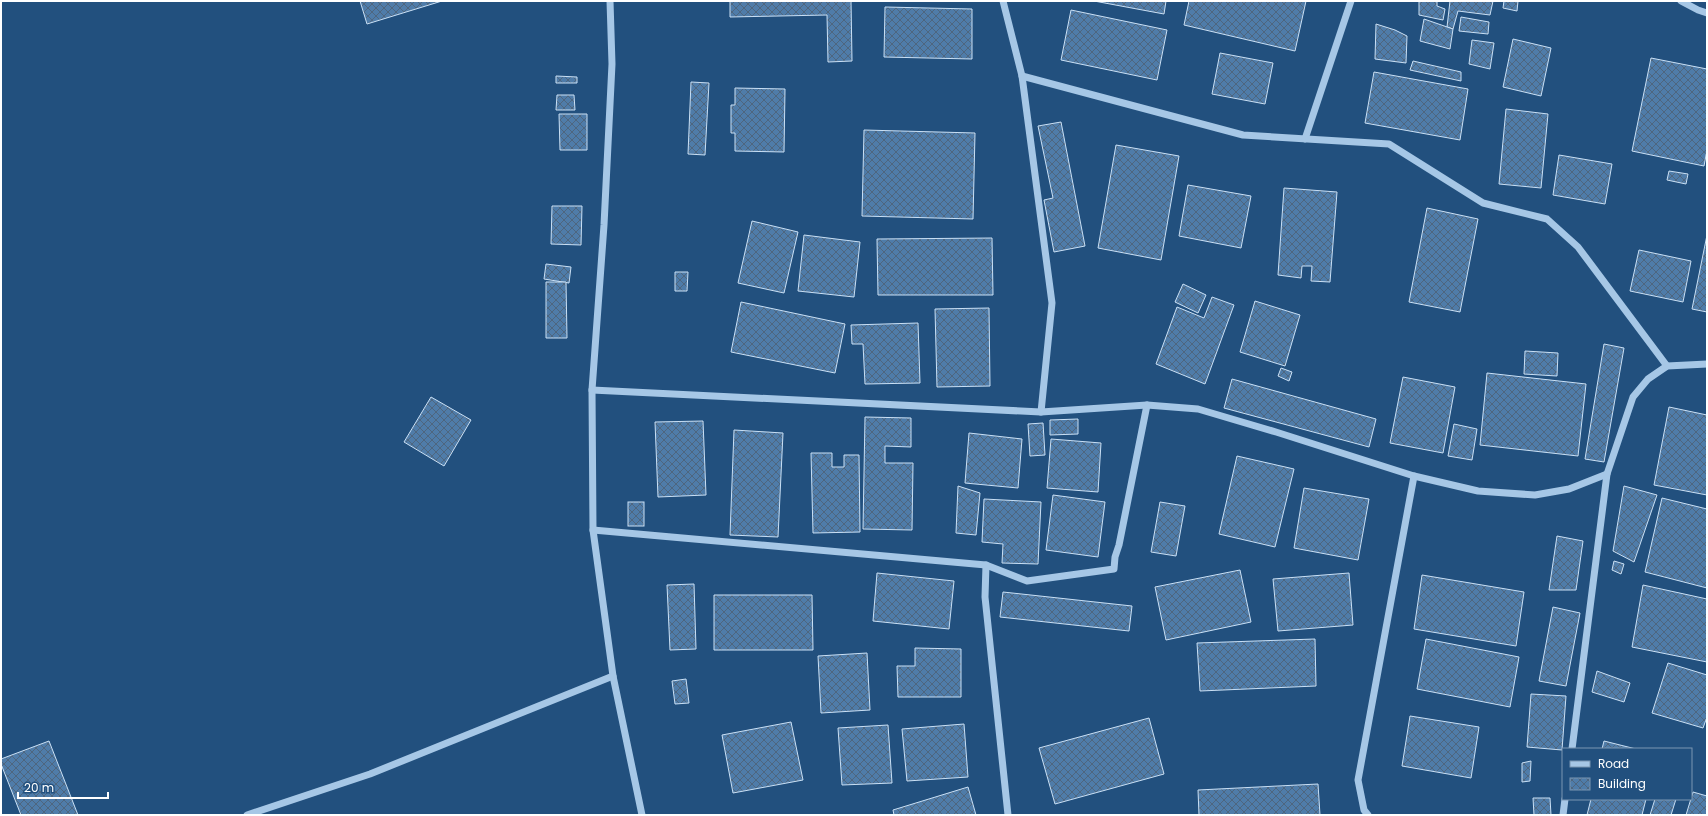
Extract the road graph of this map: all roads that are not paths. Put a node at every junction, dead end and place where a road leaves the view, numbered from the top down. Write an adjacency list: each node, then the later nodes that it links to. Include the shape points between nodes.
1 (610, 1): 10 (street, via 612,64)
2 (1003, 1): 6 (street)
3 (1351, 1): 7 (street)
4 (1682, 1): 5 (street)
5 (1707, 13)
6 (1022, 76): 7 (street, via 1243,135); 12 (street, via 1052,303)
7 (1306, 139): 9 (street, via 1389,144 1483,203 1547,219 1578,247)
8 (1707, 364): 9 (street)
9 (1667, 366): 13 (street, via 1648,379 1633,397)
10 (592, 390): 12 (street); 15 (street)
11 (1147, 406): 12 (street); 14 (street, via 1198,409); 16 (street, via 1114,569 1027,581)
12 (1041, 412)
13 (1607, 474): 14 (street, via 1569,490 1535,495 1478,491); 18 (street)
14 (1414, 476): 23 (street, via 1358,780 1364,810)
15 (594, 530): 16 (street); 17 (street)
16 (986, 565): 22 (street, via 985,597)
17 (612, 676): 20 (street, via 370,774); 21 (street)
18 (1572, 748)
19 (1565, 800): 24 (street)
20 (247, 815)
21 (642, 815)
22 (1008, 815)
23 (1368, 815)
24 (1563, 815)

